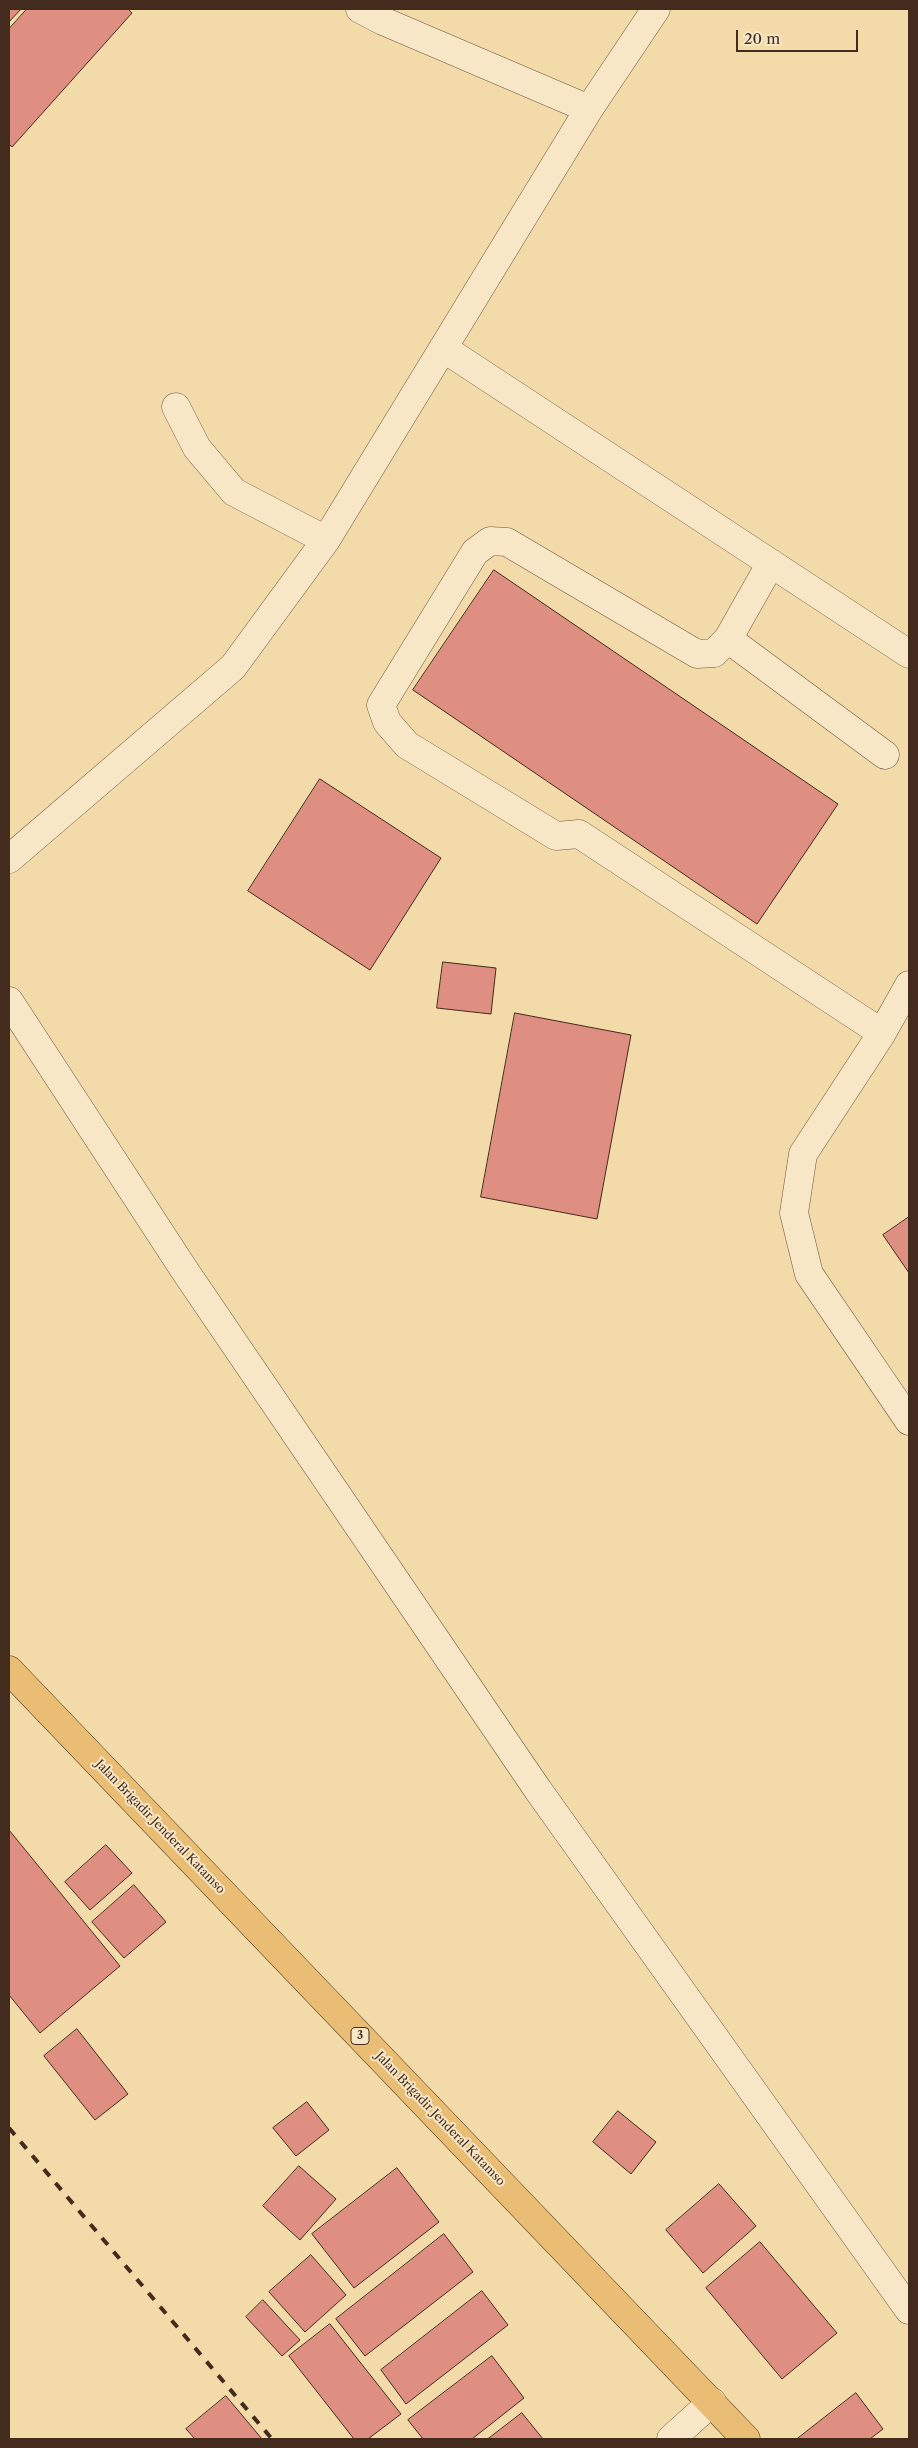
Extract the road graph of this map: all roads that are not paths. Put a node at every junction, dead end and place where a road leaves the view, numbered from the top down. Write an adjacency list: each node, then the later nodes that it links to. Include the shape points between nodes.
1 (360, 9): 3 (street)
2 (656, 9): 3 (street)
3 (589, 109): 4 (street)
4 (443, 348): 6 (street); 7 (street)
5 (176, 406): 6 (street, via 196,448 234,492)
6 (326, 540): 11 (street, via 233,667)
7 (771, 563): 8 (street); 9 (street)
8 (728, 639): 10 (street); 14 (street, via 714,653 697,654 507,542 490,542 475,552 381,704 387,722 407,745 556,836 579,834)
9 (909, 654)
10 (885, 755)
11 (9, 859)
12 (909, 985): 14 (street)
13 (9, 1001): 17 (street, via 185,1271 538,1790)
14 (882, 1033): 15 (street, via 803,1154 794,1213 809,1274)
15 (909, 1421)
16 (9, 1670): 18 (highway, Jalan Brigadir Jenderal Katamso / 3)
17 (909, 2310)
18 (712, 2402): 19 (street); 20 (highway, Jalan Brigadir Jenderal Katamso / 3)
19 (671, 2439)
20 (746, 2439)

